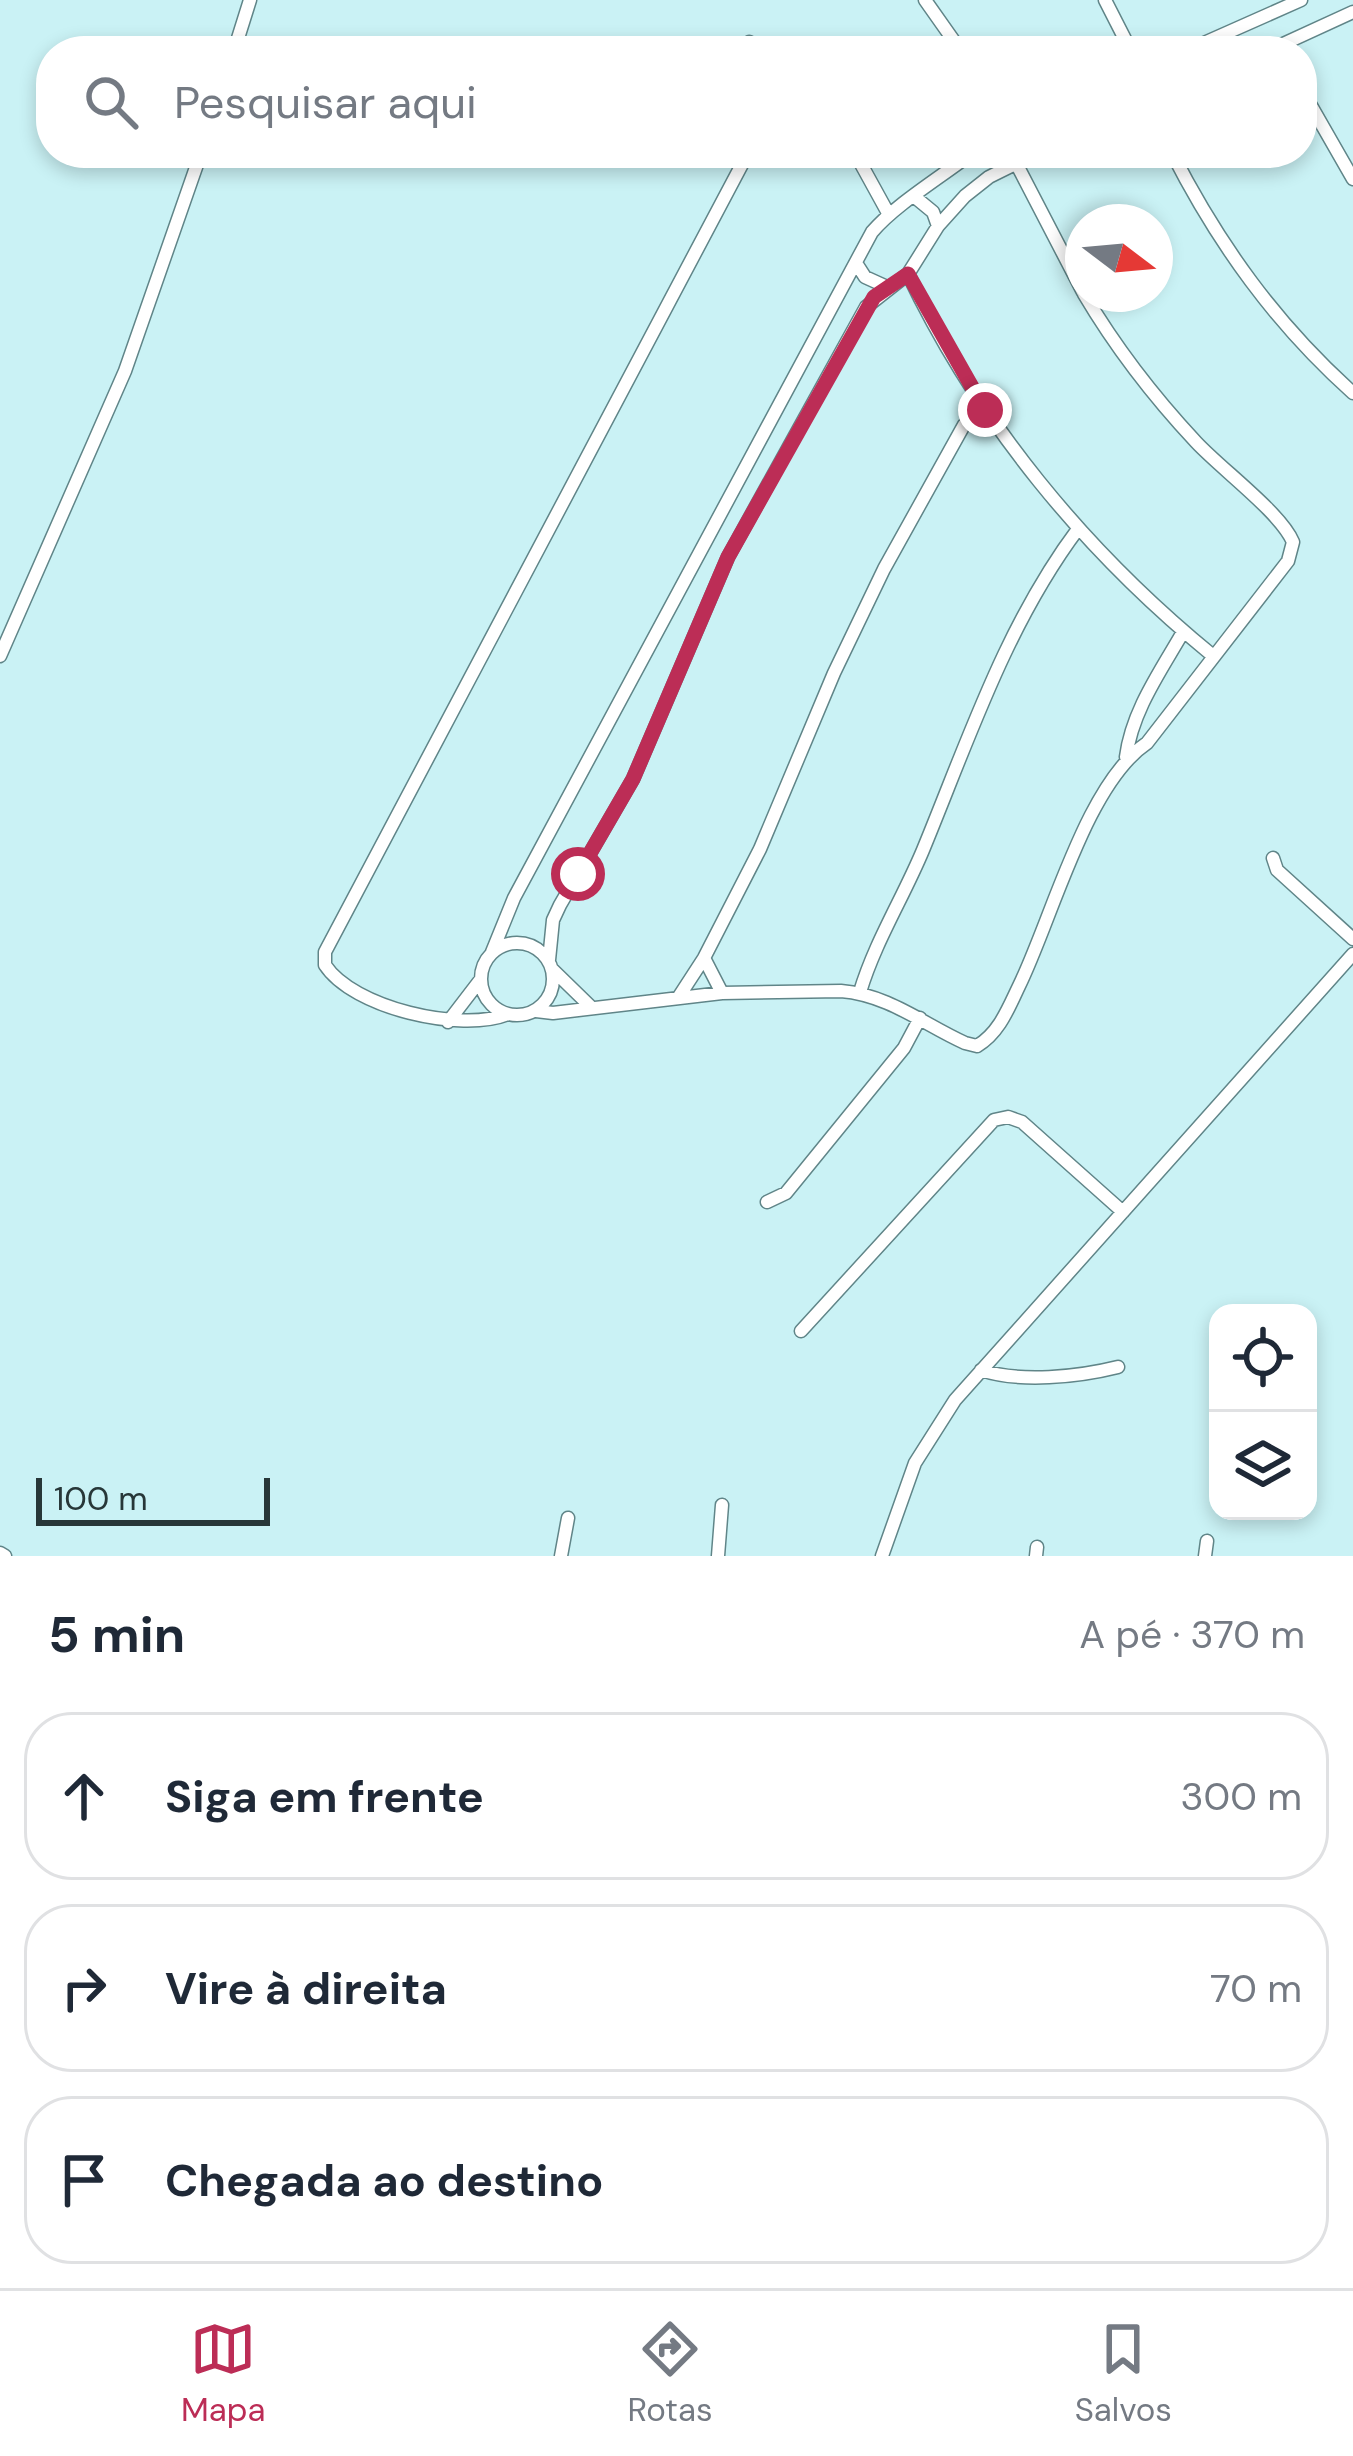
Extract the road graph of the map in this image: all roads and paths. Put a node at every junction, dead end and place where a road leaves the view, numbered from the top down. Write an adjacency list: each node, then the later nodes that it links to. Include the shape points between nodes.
1 (250, 0): 8 (street)
2 (925, 0): 9 (street)
3 (1106, 0): 10 (street)
4 (1264, 0): 7 (street)
5 (1301, 0): 7 (street)
6 (1353, 12): 12 (street)
7 (1270, 14): 11 (street)
8 (239, 36)
9 (950, 36)
10 (1124, 36)
11 (1220, 36)
12 (1307, 36)
13 (1317, 116): 21 (street)
14 (197, 168): 35 (street, via 124,371)
15 (740, 168): 51 (street, via 325,952 325,965 344,982)
16 (863, 168): 23 (street)
17 (953, 168): 22 (street)
18 (1008, 168): 24 (street)
19 (1019, 168): 25 (street)
20 (1180, 168): 30 (street, via 1248,280)
21 (1353, 179)
22 (916, 198): 23 (street); 24 (street)
23 (888, 213): 26 (street)
24 (938, 226): 27 (street)
25 (1065, 258)
26 (856, 263): 28 (street); 39 (street)
27 (908, 274): 28 (street); 31 (street)
28 (887, 287): 42 (street, via 866,307 728,557 633,779 553,920)
29 (1095, 312): 34 (street, via 1166,409 1293,542 1288,561)
30 (1353, 393)
31 (985, 410): 32 (street); 41 (street, via 964,425 884,569)
32 (1078, 529): 33 (street); 44 (street, via 975,713)
33 (1184, 632): 34 (street); 36 (street, via 1139,709)
34 (1212, 655): 36 (street, via 1147,743)
35 (0, 656)
36 (1126, 757): 50 (street, via 989,1039 965,1043)
37 (1273, 858): 38 (street)
38 (1353, 939)
39 (492, 952): 42 (street, via 518,942 536,947); 43 (street)
40 (1353, 954): 53 (street)
41 (704, 958): 45 (street); 46 (street)
42 (551, 965): 47 (street); 48 (street, via 553,988)
43 (481, 979): 49 (street, via 485,997); 51 (street)
44 (860, 992): 45 (street); 50 (street)
45 (722, 993): 46 (street)
46 (678, 998): 47 (street)
47 (590, 1006): 48 (street)
48 (536, 1011): 49 (street)
49 (508, 1014): 51 (street)
50 (920, 1018): 52 (street, via 786,1193)
51 (448, 1022)
52 (767, 1202)
53 (1123, 1212): 54 (street, via 1022,1123 994,1120); 56 (street)
54 (801, 1331)
55 (1118, 1367): 56 (street, via 1000,1377)
56 (981, 1370): 61 (street, via 915,1462)
57 (722, 1505): 60 (street)
58 (568, 1518): 59 (street)
59 (561, 1556)
60 (718, 1556)
61 (883, 1556)

